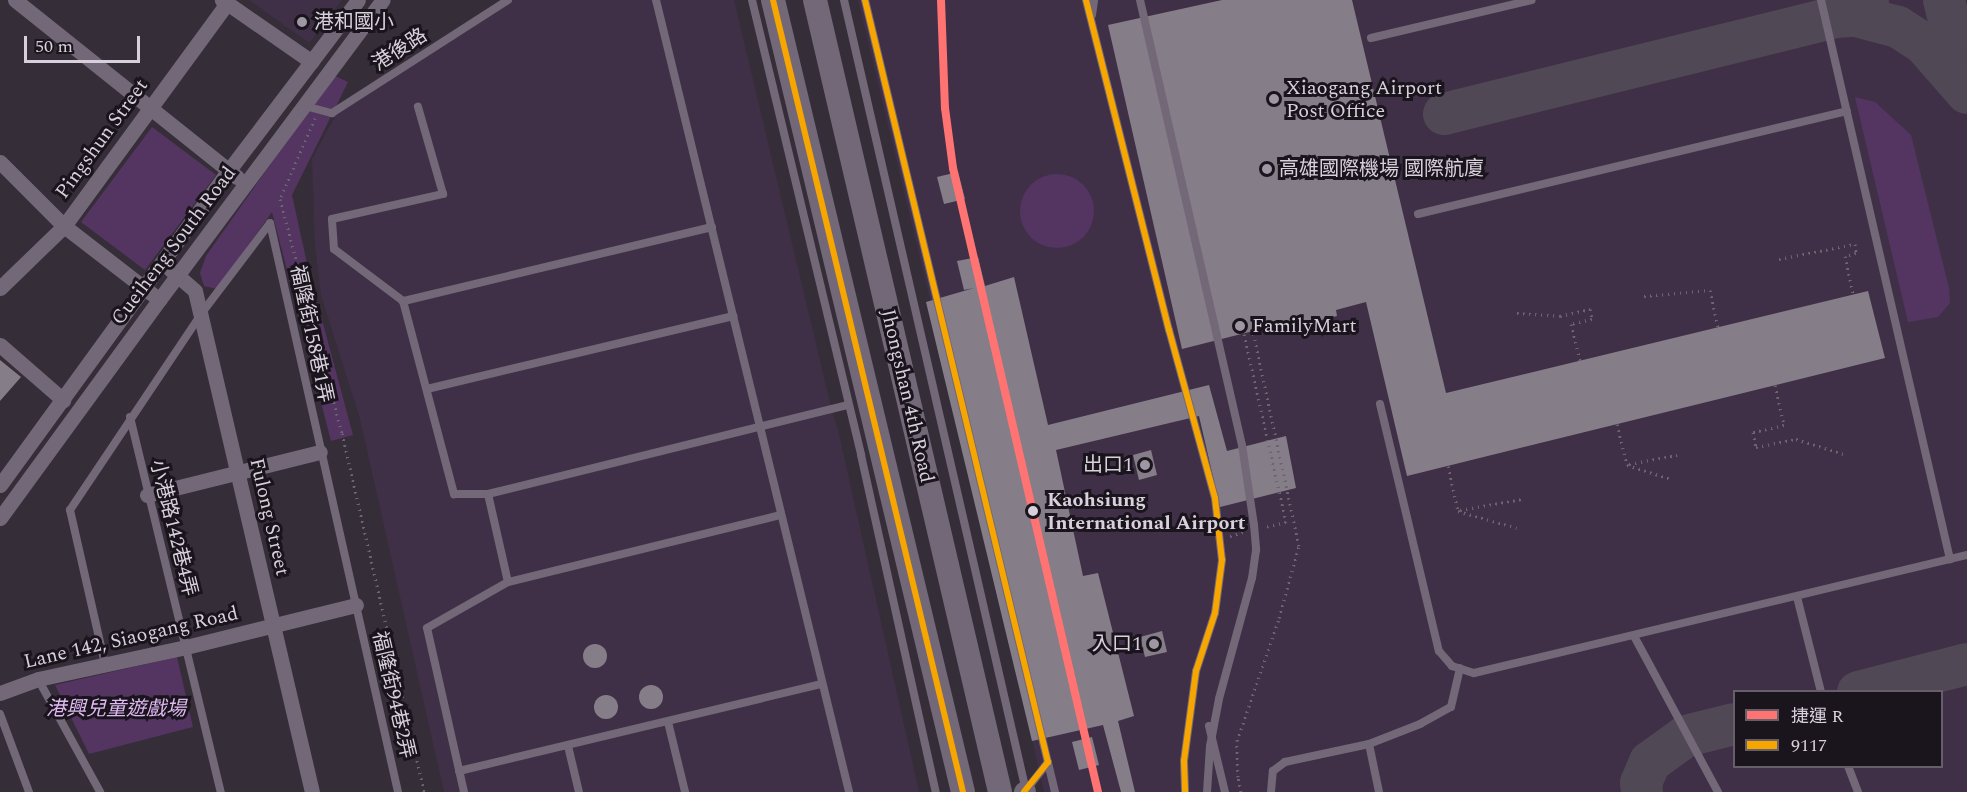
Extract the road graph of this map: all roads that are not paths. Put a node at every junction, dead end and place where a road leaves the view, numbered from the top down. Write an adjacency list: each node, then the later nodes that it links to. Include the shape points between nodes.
1 (15, 0): 22 (street)
2 (358, 0): 19 (street, Cueiheng South Road)
3 (384, 0): 20 (street, Cueiheng South Road)
4 (508, 0): 20 (lane, 港後路, via 332,113)
5 (656, 0): 29 (lane)
6 (752, 0): 42 (lane)
7 (773, 0): 84 (main road, Jhongshan 4th Road)
8 (815, 0): 85 (main road, Jhongshan 4th Road)
9 (844, 0): 86 (lane, Jhongshan 4th Road)
10 (865, 0): 71 (lane)
11 (1086, 0): 17 (lane)
12 (1094, 0): 17 (lane)
13 (1140, 0): 89 (lane, bridge, via 1242,445 1254,525 1252,578 1219,699)
14 (1532, 0): 18 (lane)
15 (1821, 0): 23 (lane)
16 (224, 2): 19 (street, Pingshun Street); 22 (street, Pingshun Street)
17 (1091, 20): 88 (lane, via 1215,498 1220,539 1222,560 1215,613 1196,671 1189,714)
18 (1371, 38)
19 (312, 62): 25 (street, Cueiheng South Road)
20 (311, 107): 26 (street, Cueiheng South Road)
21 (418, 107): 35 (lane, via 443,194 332,219 334,249)
22 (150, 110): 25 (street); 28 (street, Pingshun Street)
23 (1847, 111): 27 (lane); 53 (lane)
24 (0, 162): 28 (street, Pingshun Street)
25 (229, 170): 26 (street); 30 (street, Cueiheng South Road)
26 (246, 184): 31 (street, Cueiheng South Road)
27 (1418, 214)
28 (64, 226): 32 (street); 33 (street)
29 (712, 227): 35 (lane); 37 (lane)
30 (163, 264): 31 (street, Fulong Street); 33 (street, Cueiheng South Road)
31 (177, 275): 34 (street, Cueiheng South Road); 36 (street, Fulong Street, via 195,291)
32 (0, 288)
33 (144, 289): 34 (street); 40 (street, Cueiheng South Road)
34 (159, 300): 51 (street, Cueiheng South Road)
35 (403, 301): 39 (lane)
36 (201, 314): 43 (lane); 45 (lane, 福隆街158巷1弄, via 270,223); 46 (street, Fulong Street)
37 (733, 316): 39 (lane); 44 (lane)
38 (0, 345): 40 (street)
39 (427, 389): 48 (lane, via 454,494)
40 (63, 400): 47 (street, Cueiheng South Road)
41 (1380, 404): 61 (lane, via 1439,651 1452,666)
42 (848, 405): 44 (lane); 83 (lane)
43 (130, 417): 49 (lane, 小港路142巷4弄); 60 (lane, via 70,510)
44 (760, 427): 48 (lane); 50 (lane)
45 (320, 452): 46 (street); 56 (lane, 福隆街158巷1弄)
46 (238, 472): 49 (street); 57 (street, Fulong Street)
47 (0, 485)
48 (488, 494): 54 (lane)
49 (147, 495): 59 (lane, 小港路142巷4弄)
50 (781, 515): 54 (lane); 63 (lane)
51 (0, 518)
52 (1967, 555): 53 (lane)
53 (1950, 559): 55 (lane)
54 (508, 582): 73 (lane, via 427,628)
55 (1797, 597): 58 (lane); 64 (lane)
56 (356, 605): 57 (street, Lane 142, Siaogang Road); 78 (lane, 福隆街94巷2弄)
57 (272, 626): 59 (street, Lane 142, Siaogang Road); 77 (street, Fulong Street)
58 (1634, 636): 61 (lane, via 1474,673); 93 (lane)
59 (186, 647): 60 (street, Lane 142, Siaogang Road); 76 (lane, 小港路142巷4弄)
60 (105, 664): 62 (street, Lane 142, Siaogang Road)
61 (1460, 668): 69 (lane, via 1451,707)
62 (38, 679): 65 (street, Lane 142, Siaogang Road); 75 (lane)
63 (822, 684): 67 (lane); 82 (lane)
64 (1820, 690)
65 (0, 693)
66 (0, 714): 74 (lane)
67 (668, 722): 70 (lane); 81 (lane)
68 (1209, 726): 90 (lane)
69 (1369, 744): 91 (lane, via 1285,762 1273,771); 92 (lane)
70 (568, 746): 73 (lane); 80 (lane)
71 (1048, 762): 86 (lane); 87 (lane)
72 (1849, 768): 94 (lane)
73 (459, 771): 79 (lane)
74 (29, 792)
75 (100, 792)
76 (221, 792)
77 (312, 792)
78 (398, 792)
79 (464, 792)
80 (579, 792)
81 (685, 792)
82 (849, 792)
83 (936, 792)
84 (963, 792)
85 (1000, 792)
86 (1025, 792)
87 (1055, 792)
88 (1185, 792)
89 (1207, 792)
90 (1225, 792)
91 (1271, 792)
92 (1378, 792)
93 (1718, 792)
94 (1858, 792)

